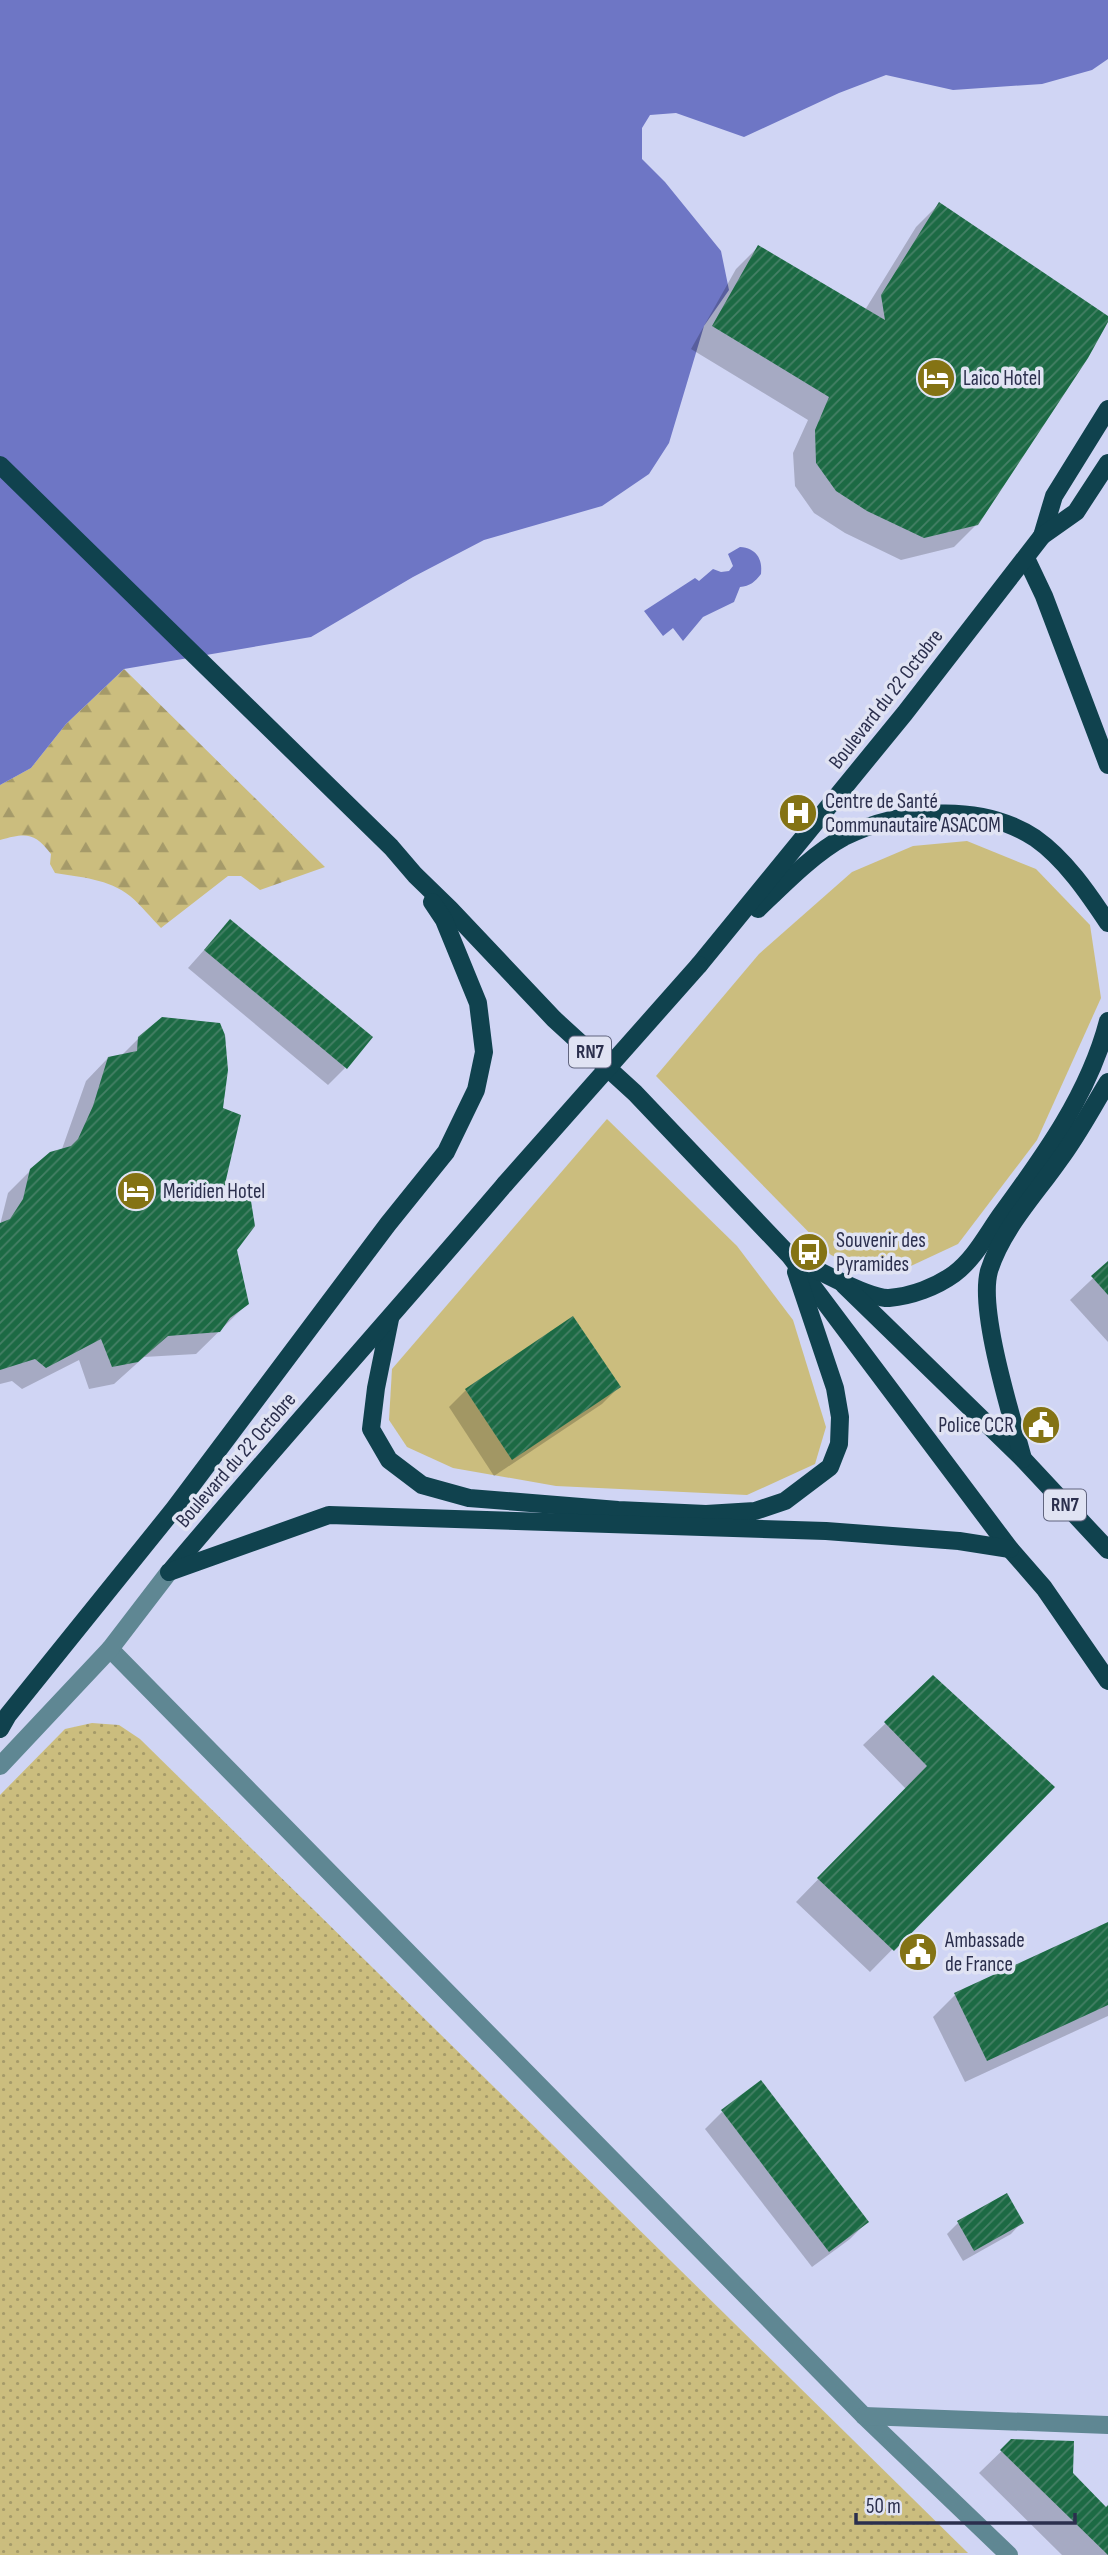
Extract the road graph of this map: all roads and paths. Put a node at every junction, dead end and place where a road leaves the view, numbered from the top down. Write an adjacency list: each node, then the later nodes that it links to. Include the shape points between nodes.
1 (1108, 409): 4 (main road, via 1054,496)
2 (1108, 463): 4 (main road, Boulevard du 22 Octobre, via 1076,512)
3 (0, 465): 7 (main road, RN7)
4 (1042, 536): 5 (main road, Boulevard du 22 Octobre)
5 (1026, 558): 6 (main road); 9 (main road, Boulevard du 22 Octobre)
6 (1108, 765)
7 (415, 875): 12 (main road, RN7, via 554,1019 635,1093); 21 (main road, via 444,920 478,1003 484,1052 476,1090 446,1152)
8 (1108, 923): 9 (main road, via 1079,880 1034,838 992,819 940,813 890,819 843,838 796,872)
9 (699, 965): 14 (main road, Boulevard du 22 Octobre, bridge)
10 (1108, 1021): 13 (main road, via 1099,1054 1050,1148 972,1258 927,1289 887,1298)
11 (1108, 1082): 15 (main road, via 1062,1157 1007,1231 989,1273 992,1335)
12 (790, 1256): 13 (main road, RN7); 14 (main road, via 835,1388 839,1444 830,1467 785,1501 755,1511 706,1514 591,1508 469,1498 422,1485 389,1460 371,1429); 16 (main road)
13 (841, 1283): 15 (main road, RN7)
14 (390, 1319): 18 (main road, Boulevard du 22 Octobre)
15 (1023, 1459): 17 (main road, RN7)
16 (1010, 1549): 18 (main road, via 826,1531 329,1515); 20 (main road, via 1044,1588)
17 (1108, 1550)
18 (169, 1572): 19 (street, Boulevard du 22 Octobre)
19 (110, 1649): 22 (street, Boulevard du 22 Octobre); 23 (street)
20 (1108, 1681)
21 (0, 1729)
22 (0, 1766)
23 (864, 2416): 24 (street); 25 (street)
24 (1108, 2425)
25 (1009, 2555)

